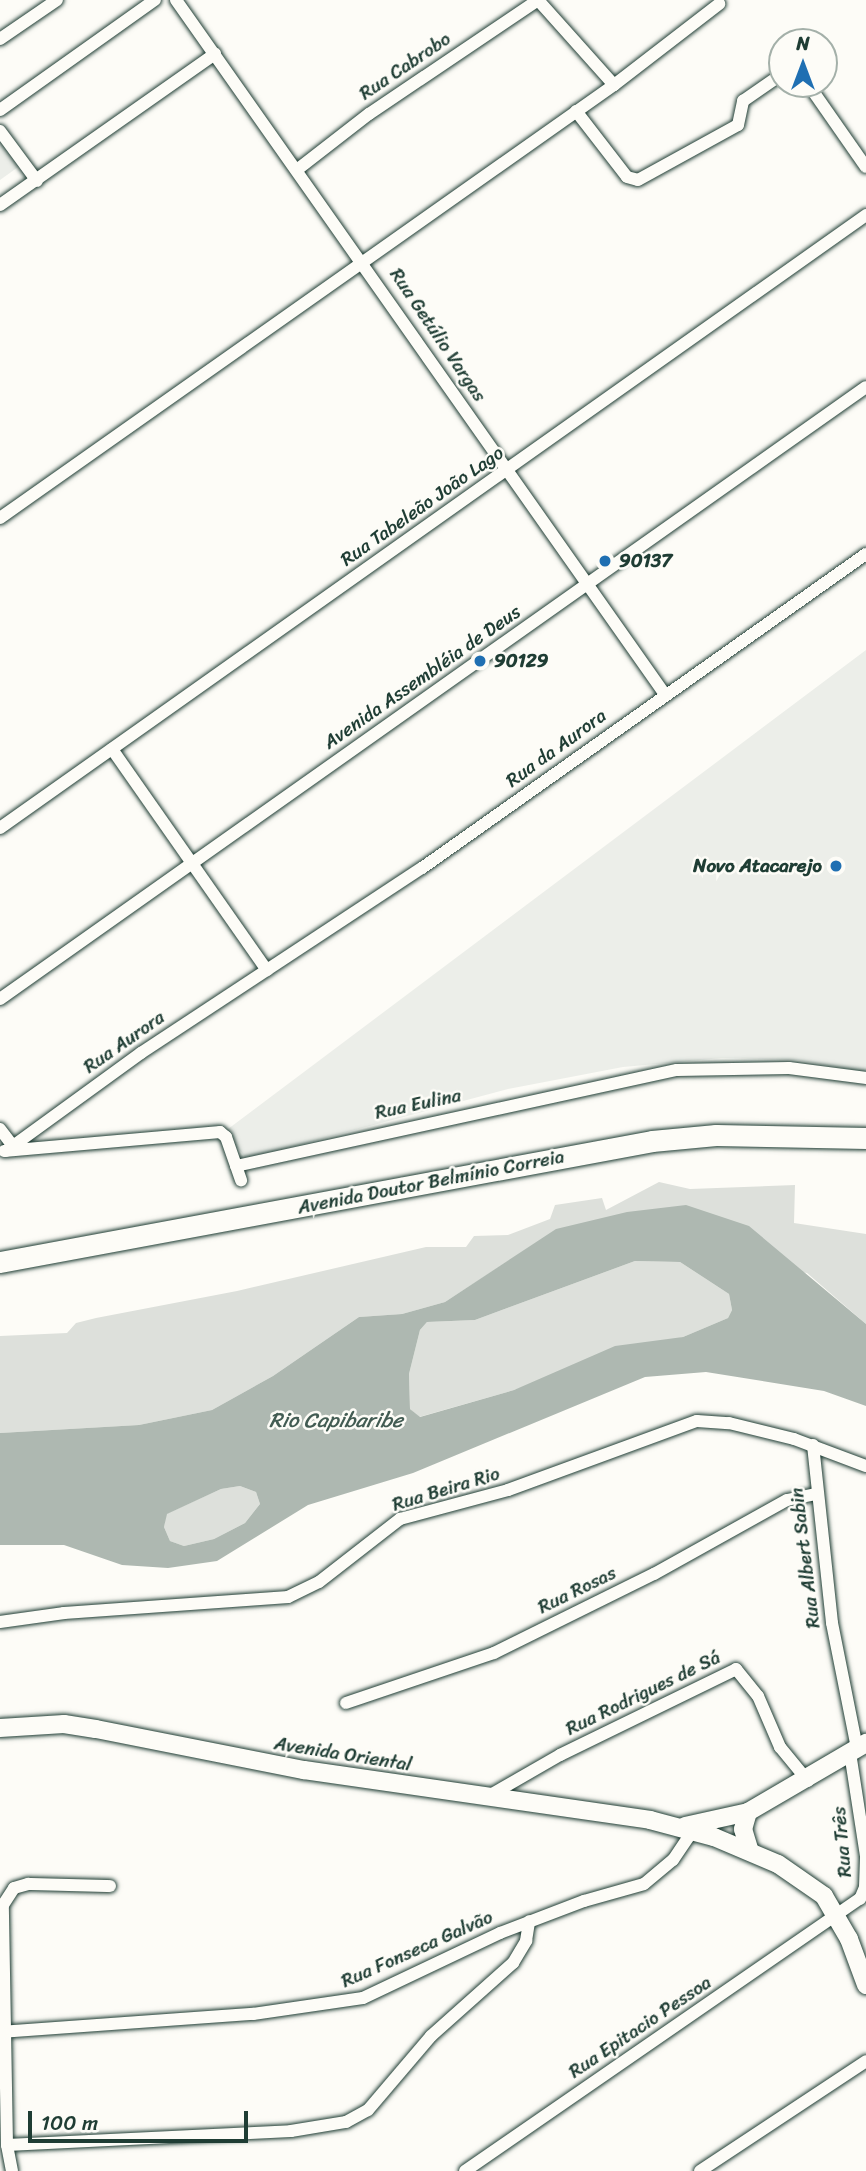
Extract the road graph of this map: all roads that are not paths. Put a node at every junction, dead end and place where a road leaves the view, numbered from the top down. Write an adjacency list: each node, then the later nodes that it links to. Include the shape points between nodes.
1 (57, 0): 6 (street)
2 (155, 0): 11 (street)
3 (176, 0): 7 (street, Rua Getúlio Vargas)
4 (538, 0): 9 (street); 15 (street, Rua Cabrobo, via 369,114)
5 (719, 4): 9 (street)
6 (0, 39)
7 (215, 54): 15 (street, Rua Getúlio Vargas); 16 (street)
8 (768, 84): 12 (street, via 743,101 738,125 638,180 626,177)
9 (614, 85): 12 (street)
10 (818, 98): 14 (street)
11 (0, 110)
12 (576, 111): 19 (street)
13 (0, 131): 16 (street)
14 (866, 167)
15 (298, 169): 19 (street, Rua Getúlio Vargas)
16 (37, 181): 17 (street)
17 (0, 205)
18 (866, 215): 21 (street, Rua Tabeleão João Lago)
19 (364, 261): 21 (street, Rua Getúlio Vargas); 22 (street)
20 (866, 387): 24 (street, Avenida Assembléia de Deus)
21 (506, 470): 24 (street, Rua Getúlio Vargas); 26 (street, Rua Tabeleão João Lago)
22 (0, 518)
23 (866, 554): 25 (street, Rua da Aurora)
24 (587, 583): 25 (street, Rua Getúlio Vargas); 28 (street, Avenida Assembléia de Deus)
25 (664, 693): 29 (street, Rua da Aurora, via 422,868)
26 (112, 749): 27 (street, Rua Tabeleão João Lago); 28 (street)
27 (0, 828)
28 (191, 865): 29 (street); 30 (street, Avenida Assembléia de Deus)
29 (267, 970): 34 (street, Rua Aurora)
30 (0, 999)
31 (866, 1078): 35 (street, Rua Eulina, via 789,1068 677,1070)
32 (0, 1129): 34 (street)
33 (866, 1138): 37 (main road, Avenida Doutor Belmínio Correia, via 716,1135 652,1141)
34 (6, 1149): 35 (street, via 220,1132)
35 (236, 1166): 36 (street)
36 (241, 1180)
37 (0, 1262)
38 (813, 1445): 39 (street, Rua Beira Rio); 40 (street, Rua Albert Sabin); 41 (street, Rua Beira Rio, via 729,1423 683,1424 508,1490 400,1519 319,1582 288,1597)
39 (866, 1466)
40 (816, 1494): 42 (street, Rua Rosas, via 786,1500 654,1574 494,1653); 44 (street, Rua Albert Sabin, via 842,1691)
41 (0, 1622)
42 (346, 1703)
43 (0, 1728): 46 (street, Avenida Oriental, via 64,1724 281,1766)
44 (858, 1748): 45 (street, Avenida Oriental); 51 (street, Rua Três, via 866,1875 860,1899)
45 (808, 1781): 46 (street, Rua Rodrigues de Sá, via 780,1747 758,1696 736,1669 560,1755); 47 (street, Avenida Oriental)
46 (486, 1797): 48 (street, Avenida Oriental)
47 (748, 1812): 48 (street, Avenida Oriental); 49 (street, via 743,1829)
48 (687, 1829): 49 (street); 52 (street, Rua Fonseca Galvão, via 673,1860 644,1884)
49 (749, 1849): 51 (street, via 802,1878 824,1896)
50 (110, 1886): 54 (street, via 28,1884 7,1895 3,1905)
51 (837, 1916): 53 (street); 58 (street, Rua Epitacio Pessoa)
52 (529, 1922): 54 (street, Rua Fonseca Galvão, via 363,1998 338,2004); 56 (street, via 526,1941 513,1963 431,2036 358,2117 291,2131)
53 (866, 1985)
54 (3, 2032): 56 (street)
55 (866, 2061): 59 (street)
56 (7, 2144): 57 (street)
57 (12, 2171)
58 (465, 2171)
59 (700, 2171)

